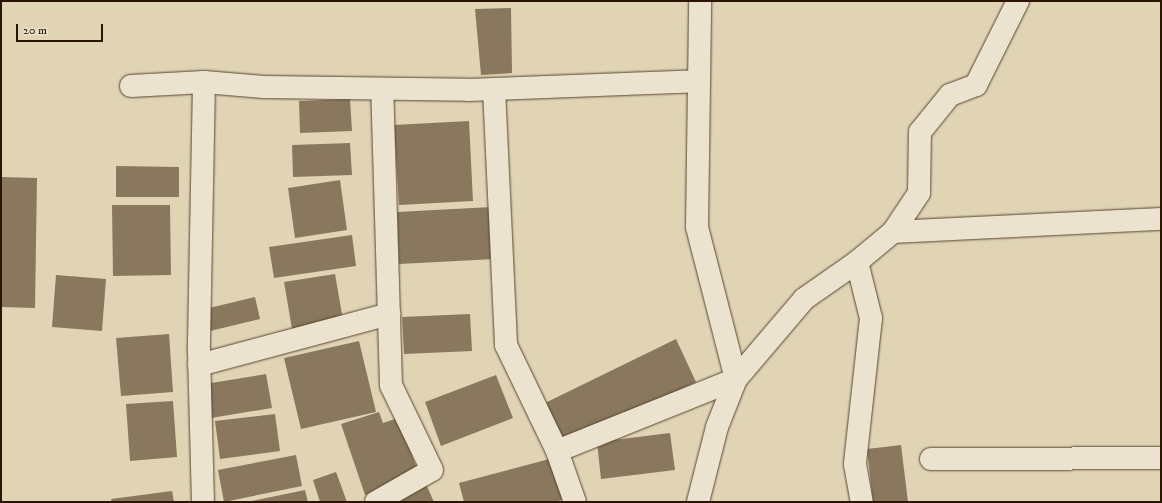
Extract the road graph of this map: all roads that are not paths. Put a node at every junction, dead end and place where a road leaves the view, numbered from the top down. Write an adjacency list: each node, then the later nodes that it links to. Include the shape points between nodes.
1 (700, 1): 4 (street)
2 (1018, 1): 9 (street, via 976,85 950,95 920,132 919,193)
3 (204, 82): 5 (street); 6 (street, via 264,87); 12 (street)
4 (698, 82): 7 (street); 13 (street, via 697,227)
5 (131, 86)
6 (382, 89): 7 (street); 11 (street)
7 (494, 89): 14 (street, via 506,345)
8 (1161, 219): 9 (street)
9 (893, 232): 10 (street)
10 (857, 262): 13 (street, via 804,299); 21 (street, via 871,318 855,464)
11 (389, 314): 12 (street); 18 (street, via 391,385 432,470)
12 (199, 365): 17 (street)
13 (736, 379): 14 (street); 20 (street, via 716,427)
14 (557, 451): 19 (street)
15 (1161, 458): 16 (street)
16 (931, 459)
17 (203, 502)
18 (376, 502)
19 (575, 502)
20 (698, 502)
21 (862, 502)

